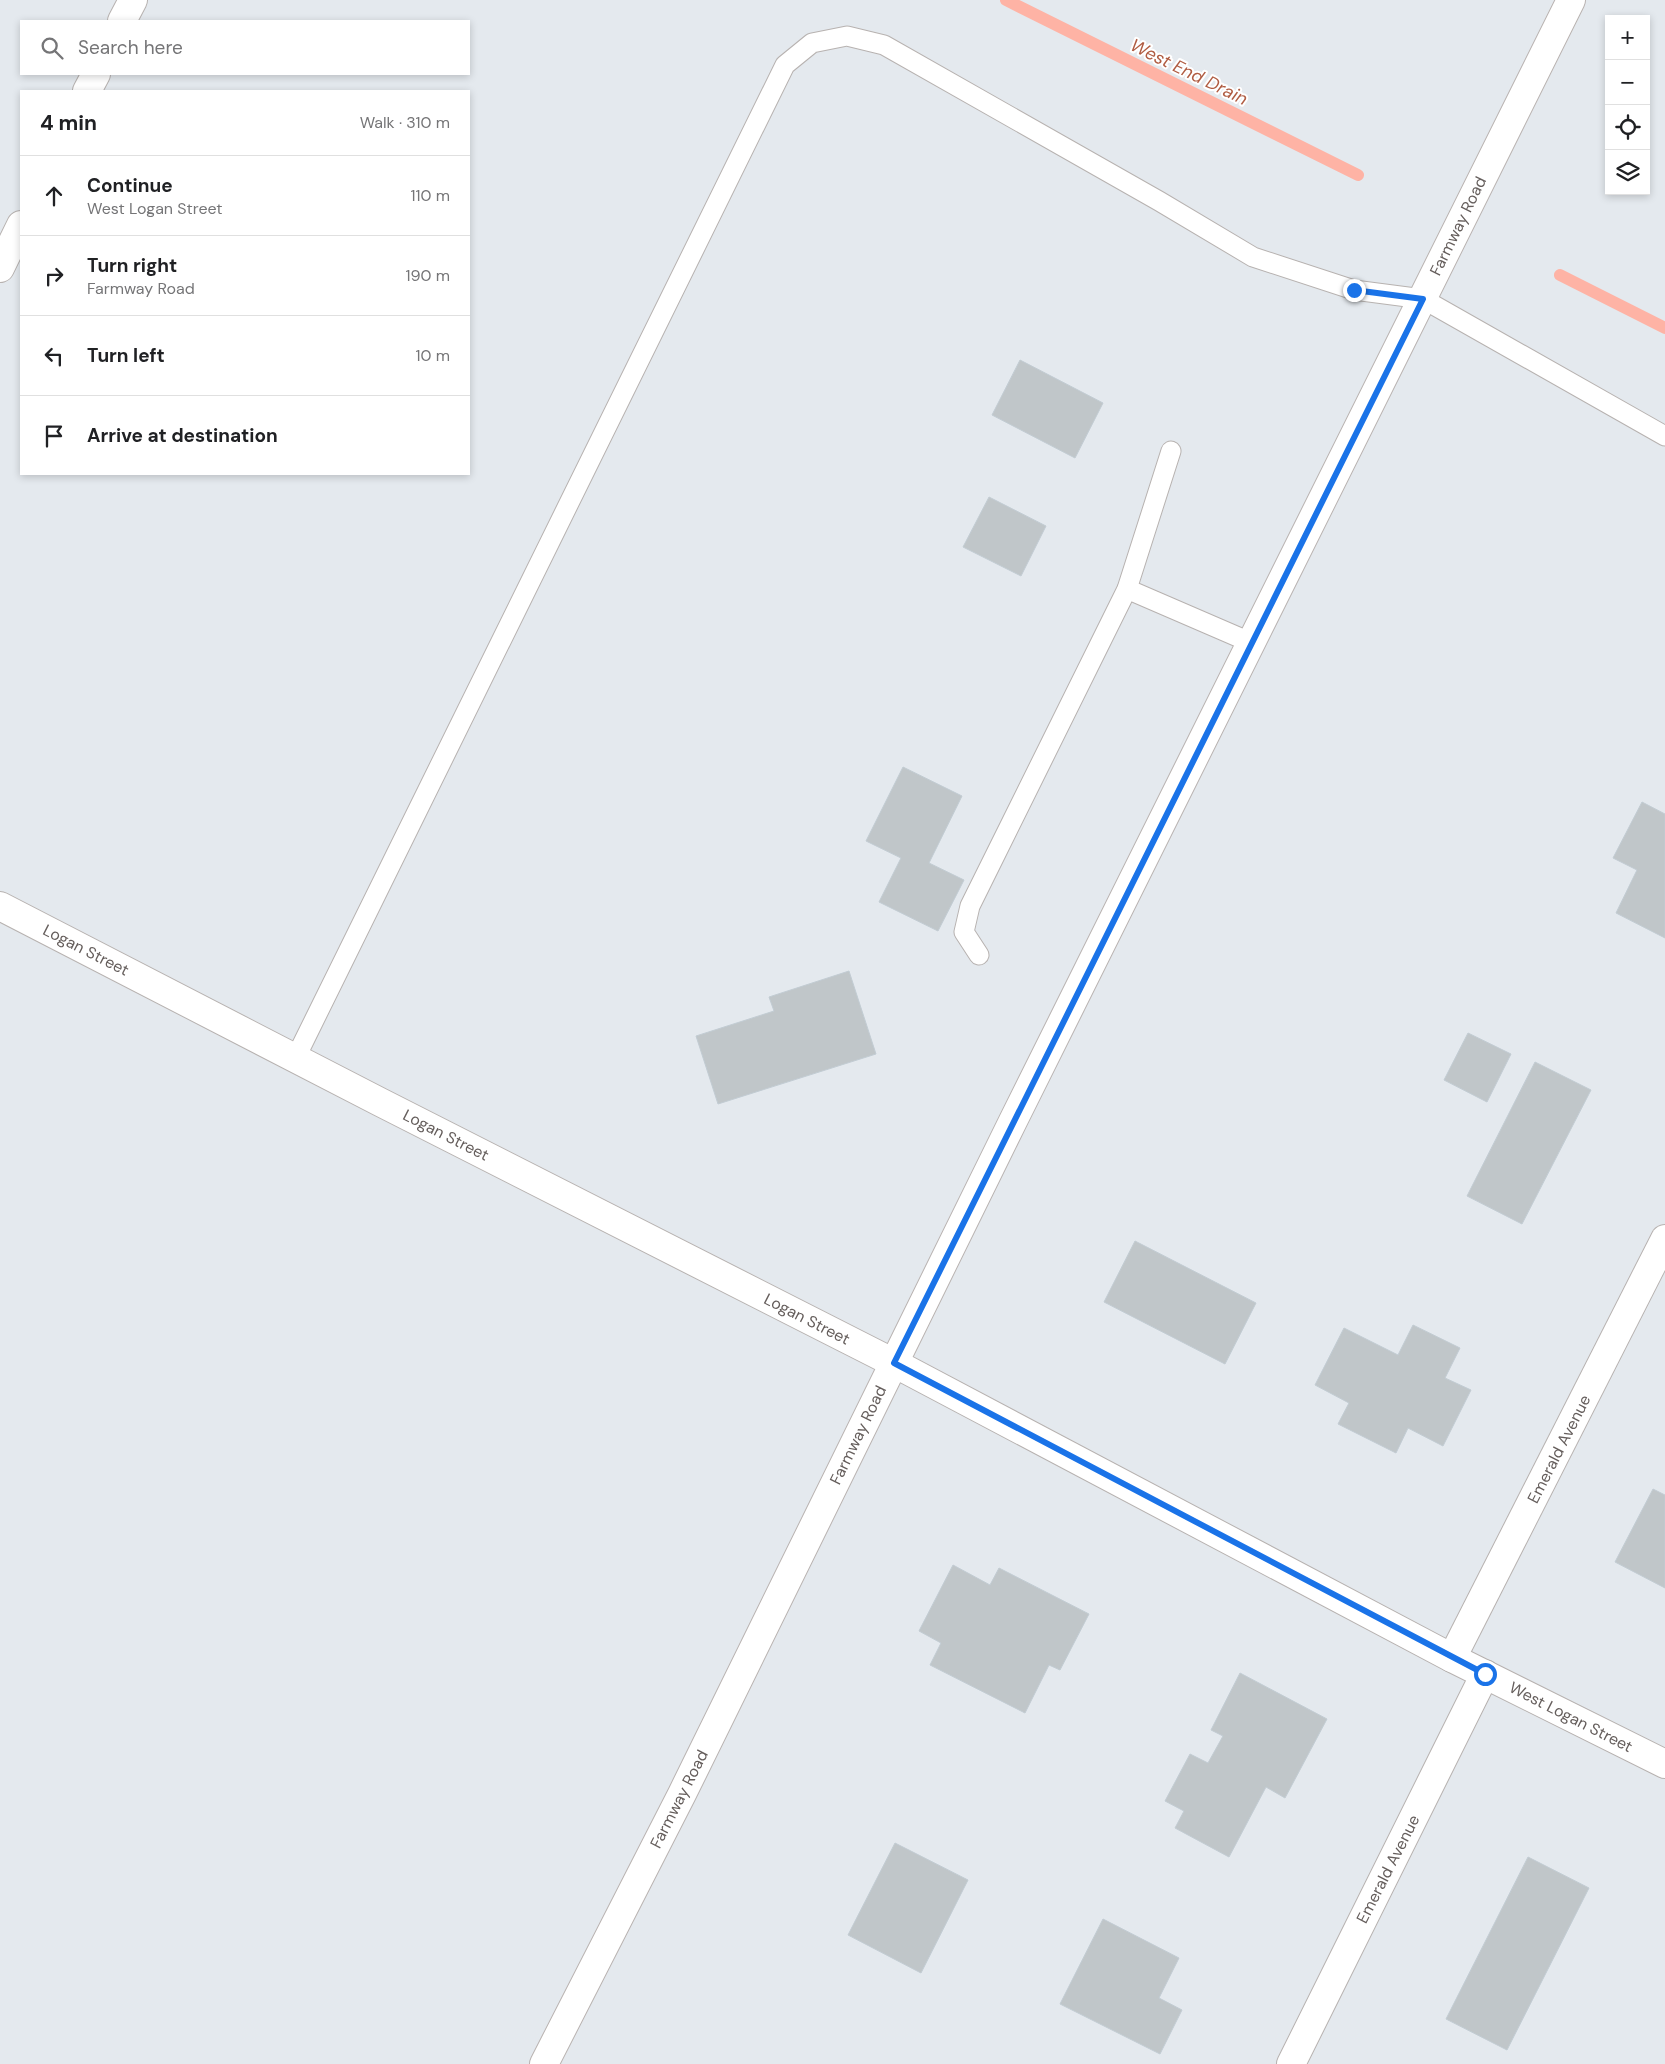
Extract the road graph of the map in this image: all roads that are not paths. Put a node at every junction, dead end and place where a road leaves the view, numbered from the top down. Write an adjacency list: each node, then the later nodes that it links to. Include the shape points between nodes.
1 (132, 0): 3 (street)
2 (1571, 0): 8 (street, Farmway Road)
3 (122, 20)
4 (95, 75): 5 (street)
5 (88, 90)
6 (20, 227): 7 (street)
7 (0, 268)
8 (1423, 299): 9 (lane); 12 (street, Farmway Road); 15 (lane, via 1354,290 1253,257 884,45 847,36 812,42 786,65)
9 (1665, 436)
10 (1171, 451): 11 (lane)
11 (1127, 589): 12 (lane); 14 (lane, via 970,906 964,932)
12 (1252, 643): 17 (street, Farmway Road)
13 (0, 906): 15 (street, Logan Street)
14 (979, 955)
15 (296, 1057): 17 (street, Logan Street)
16 (1665, 1239): 18 (street, Emerald Avenue)
17 (894, 1363): 18 (street, West Logan Street); 21 (street, Farmway Road, via 686,1786)
18 (1452, 1658): 19 (street, West Logan Street)
19 (1485, 1674): 20 (street, West Logan Street); 22 (street, Emerald Avenue)
20 (1665, 1764)
21 (544, 2064)
22 (1291, 2064)

